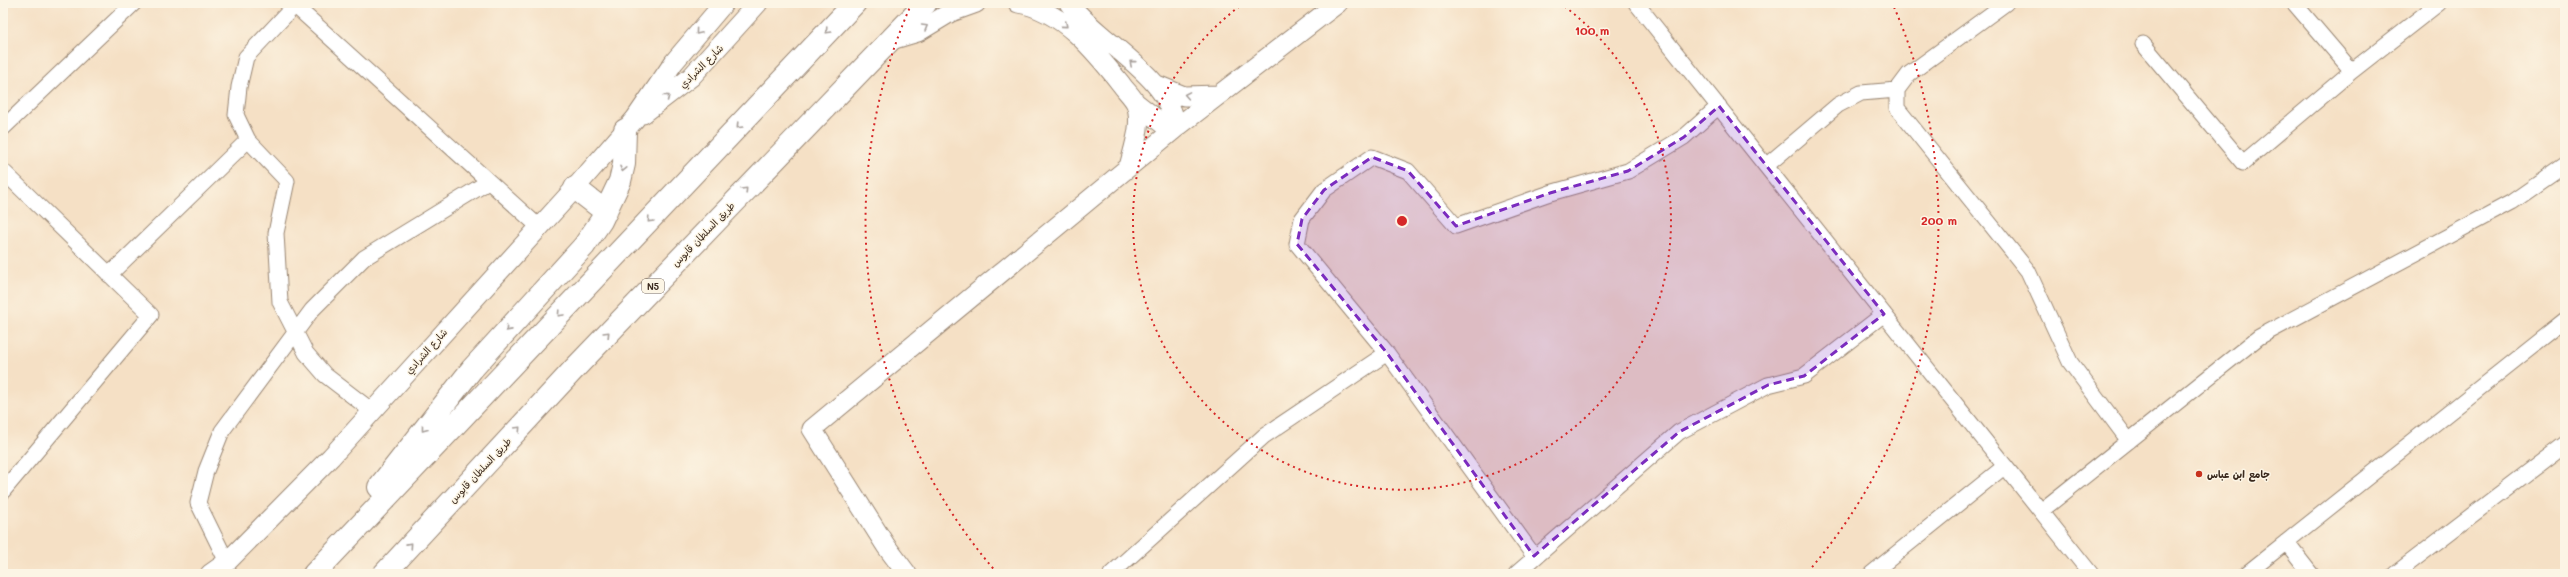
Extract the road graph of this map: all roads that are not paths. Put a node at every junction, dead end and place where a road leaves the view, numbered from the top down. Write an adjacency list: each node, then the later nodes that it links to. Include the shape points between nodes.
1 (134, 3): 24 (street)
2 (724, 3): 23 (street, شارع الشرادي, one-way to 23, via 674,62)
3 (758, 3): 23 (street, شارع الشرادي, one-way to 3, via 691,77)
4 (855, 3): 50 (highway, one-way to 50)
5 (926, 3): 15 (highway, طريق السلطان قابوس / N5)
6 (976, 3): 15 (street, one-way to 6, via 918,32 951,12)
7 (1018, 3): 21 (street, one-way to 21, via 1047,12 1065,24 1105,63)
8 (1069, 3): 18 (street, one-way to 8)
9 (1338, 3): 20 (street)
10 (1636, 3): 22 (street)
11 (2006, 3): 19 (street, via 1909,74)
12 (2294, 3): 17 (street)
13 (2439, 3): 17 (street)
14 (294, 4): 26 (street, via 246,57 236,115); 31 (street)
15 (888, 40): 51 (highway, طريق السلطان قابوس / N5, one-way to 15, via 575,368)
16 (2142, 44): 17 (street, via 2243,163)
17 (2352, 71)
18 (1157, 85): 20 (street, one-way to 18, via 1184,96); 25 (street, via 1175,114)
19 (1897, 90): 28 (street, via 1861,93 1838,105); 41 (street, via 1897,108 2028,271 2070,362)
20 (1219, 95): 25 (street)
21 (1136, 103): 25 (street, via 1164,125); 29 (street, via 1139,127)
22 (1719, 106): 28 (street); 39 (street, via 1684,137 1628,171 1550,193 1456,226 1408,171 1372,157 1324,190 1302,220 1297,244)
23 (630, 125): 32 (street, شارع الشرادي); 33 (highway, one-way to 33, via 622,176)
24 (3, 128)
25 (1176, 128): 29 (street)
26 (248, 140): 35 (street); 38 (street, via 286,181 276,233 280,302)
27 (2565, 165): 41 (street, via 2512,202 2259,337)
28 (1766, 166): 36 (street)
29 (1130, 167): 52 (street, via 812,429 886,546)
30 (3, 171): 35 (street)
31 (488, 182): 34 (street); 38 (street, via 364,258 312,310)
32 (575, 188): 33 (highway); 34 (street, شارع الشرادي)
33 (606, 212): 50 (highway, one-way to 50, via 584,246 472,368)
34 (539, 227): 40 (street, شارع الشرادي)
35 (109, 275): 44 (street, via 151,315)
36 (1884, 314): 43 (street); 47 (street, via 1804,376 1768,385 1679,432)
37 (2564, 324): 46 (street)
38 (297, 332): 40 (street, via 306,353 325,376); 48 (street, via 222,431 206,471 198,503)
39 (1387, 354): 47 (street); 53 (street, via 1264,436)
40 (372, 411): 48 (street, شارع الشرادي, via 331,457)
41 (2130, 441): 45 (street)
42 (2565, 444): 59 (street)
43 (2005, 466): 45 (street); 55 (street)
44 (3, 491)
45 (2042, 511): 56 (street)
46 (2286, 542): 57 (street); 58 (street)
47 (1534, 556): 54 (street)
48 (227, 562): 49 (street, شارع الشرادي)
49 (210, 574)
50 (313, 574)
51 (384, 574)
52 (907, 574)
53 (1111, 574)
54 (1516, 574)
55 (1871, 574)
56 (2091, 574)
57 (2246, 574)
58 (2311, 574)
59 (2395, 574)

